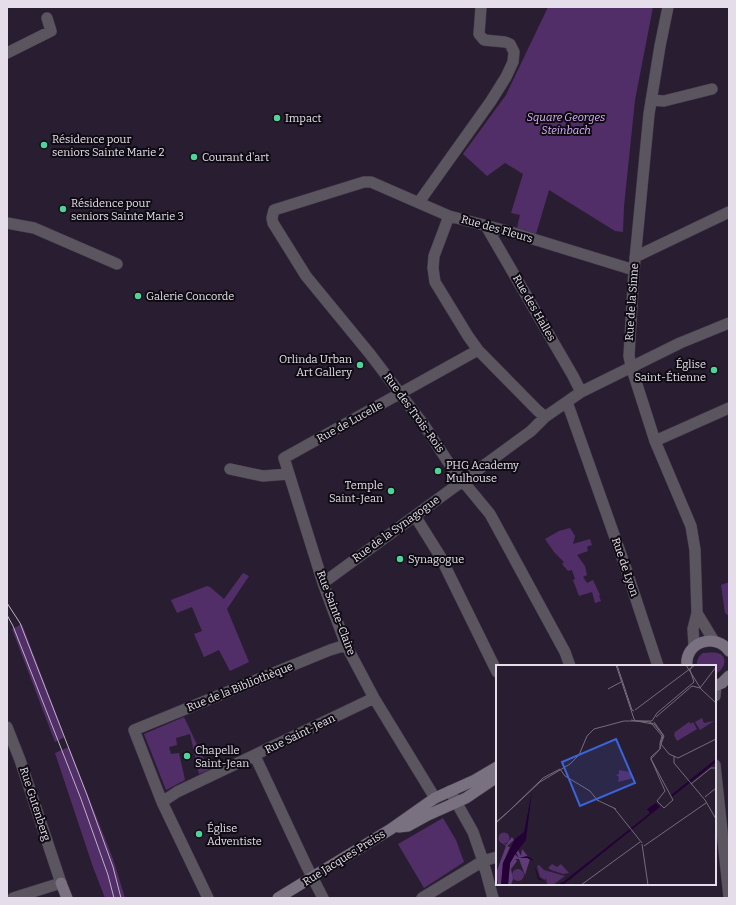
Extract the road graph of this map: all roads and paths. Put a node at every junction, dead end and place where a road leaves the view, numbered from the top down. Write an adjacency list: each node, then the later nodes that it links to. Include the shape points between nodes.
1 (481, 7): 7 (street, via 481,38 510,44 514,57 506,77 491,101)
2 (668, 7): 6 (street, Rue de la Sinne)
3 (46, 18): 4 (street, via 51,31)
4 (7, 53)
5 (712, 89): 6 (street, via 664,101)
6 (651, 100): 15 (street, Rue de la Sinne)
7 (419, 202): 8 (street, Rue des Fleurs, via 374,182 364,182); 10 (street, Rue des Fleurs)
8 (274, 210): 22 (street, Rue des Trois-Rois, via 273,223 306,276)
9 (729, 212): 15 (street)
10 (449, 216): 12 (street, Rue des Fleurs); 19 (street, via 434,256 435,282)
11 (7, 223): 16 (street, via 34,228)
12 (486, 226): 13 (street, Rue des Fleurs); 14 (street, Rue des Halles)
13 (507, 231): 14 (street, via 499,235); 17 (street, Rue des Fleurs)
14 (496, 244): 21 (street, Rue des Halles)
15 (635, 257): 17 (street, Rue de la Sinne)
16 (117, 264)
17 (634, 270): 20 (street, Rue de la Sinne, via 629,345)
18 (729, 323): 20 (street, Rue de la Synagogue)
19 (478, 350): 22 (street, Rue de Lucelle); 25 (street)
20 (631, 366): 21 (street, Rue de la Synagogue); 26 (street, Rue de la Sinne)
21 (581, 392): 23 (street, Rue de la Synagogue)
22 (401, 394): 27 (street, Rue de Lucelle); 30 (street, Rue des Trois-Rois, via 452,468)
23 (567, 402): 25 (street, Rue de la Synagogue); 38 (street, Rue de Lyon)
24 (729, 408): 26 (street)
25 (546, 417): 30 (street, Rue de la Synagogue)
26 (655, 441): 33 (street, Rue de la Sinne, via 691,526 695,550)
27 (284, 458): 29 (street, Rue Sainte-Claire)
28 (230, 469): 29 (street, via 262,476)
29 (288, 474): 32 (street, Rue Sainte-Claire)
30 (464, 481): 31 (street, Rue de la Synagogue); 37 (street, Rue des Trois-Rois, via 490,514)
31 (415, 516): 32 (street, Rue de la Synagogue); 40 (street, via 440,556)
32 (323, 583): 34 (street, Rue Sainte-Claire)
33 (697, 613): 35 (street, Rue de la Sinne); 36 (street, Rue de la Sinne, via 693,629)
34 (346, 644): 43 (street, Rue Sainte-Claire); 51 (street, Rue de la Bibliothèque, via 134,730)
35 (724, 644): 36 (main road, via 707,640)
36 (694, 646): 39 (main road)
37 (570, 665)
38 (658, 665)
39 (685, 665)
40 (496, 670)
41 (729, 676): 42 (main road)
42 (716, 688)
43 (374, 698): 45 (street, Rue Saint-Jean); 50 (street, Rue Sainte-Claire)
44 (7, 727): 58 (street, Rue Gutenberg)
45 (255, 756): 51 (street, Rue Saint-Jean, via 177,792); 57 (street)
46 (496, 768): 49 (main road, Rue Jacques Preiss)
47 (716, 774): 59 (street)
48 (496, 778): 52 (main road, Rue Jacques Preiss)
49 (450, 791): 50 (main road, Rue Jacques Preiss); 52 (street)
50 (435, 798): 53 (main road, via 436,807); 54 (main road, Rue Jacques Preiss)
51 (162, 802): 62 (street)
52 (457, 802): 53 (main road, Rue Jacques Preiss); 56 (street, via 473,832)
53 (428, 815): 54 (main road, Rue Jacques Preiss, via 408,826)
54 (391, 829): 57 (main road, Rue Jacques Preiss)
55 (496, 856): 56 (street)
56 (483, 861): 65 (street); 66 (street)
57 (312, 877): 63 (main road, Rue Jacques Preiss); 64 (street)
58 (61, 883): 60 (street); 61 (main road)
59 (729, 897)
60 (13, 898)
61 (67, 898)
62 (208, 898)
63 (278, 898)
64 (323, 898)
65 (422, 898)
66 (493, 898)

